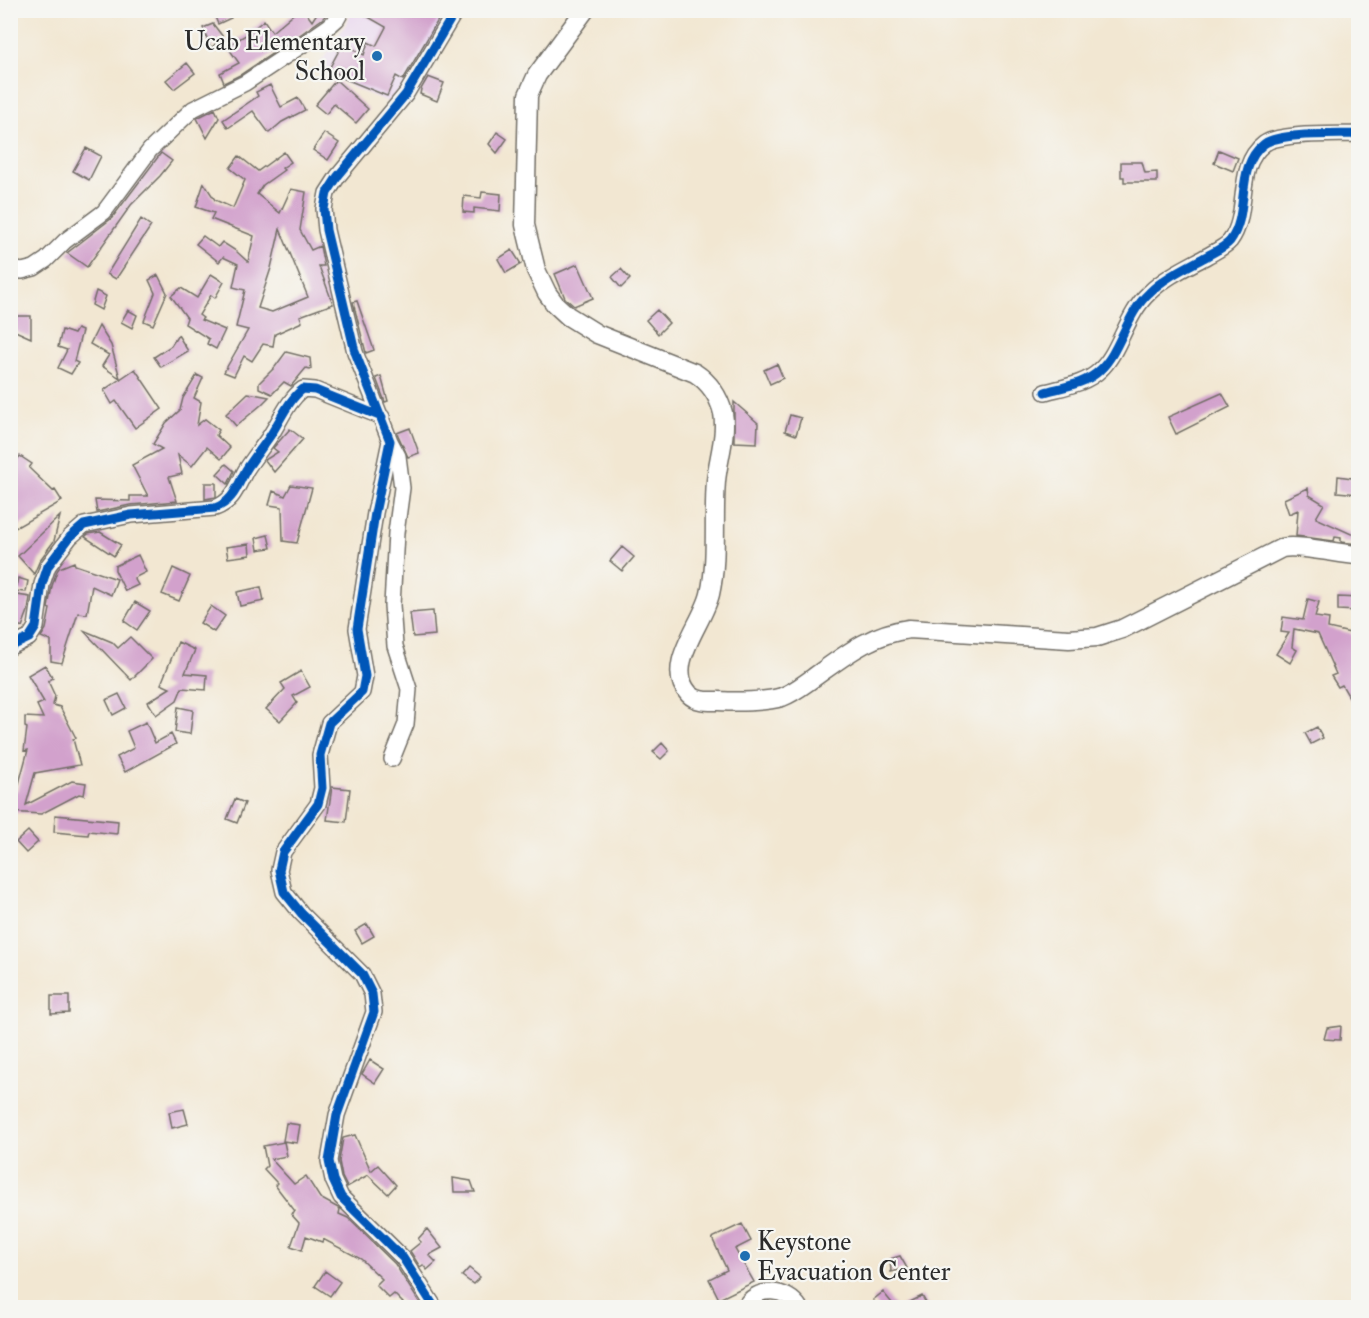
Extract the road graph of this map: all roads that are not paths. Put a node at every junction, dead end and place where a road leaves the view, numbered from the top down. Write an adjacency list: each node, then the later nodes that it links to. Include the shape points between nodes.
1 (342, 10): 5 (street, via 328,27 245,83 193,109 150,150 104,212 46,260 28,270)
2 (456, 10): 7 (street, via 406,94 338,176 327,193 324,209 355,352)
3 (585, 10): 9 (main road, via 537,75 528,94 525,225 536,270 555,304 597,334 703,378 723,414 712,581 705,612 681,662 681,680 691,696 722,702 782,697 861,644 894,631 1097,637 1122,629 1282,548)
4 (1359, 134): 6 (street, via 1290,136 1265,143 1250,159 1238,225 1229,243 1149,293 1130,316 1101,370 1082,382)
5 (10, 268)
6 (1046, 392)
7 (382, 417): 8 (street); 10 (street, via 315,390 303,389 292,399 224,505 84,525 70,537 48,566 36,627 29,638)
8 (390, 441): 11 (street, via 398,456 402,488 392,605 394,646 410,689 406,724); 12 (street, via 357,629 365,676 362,692 329,723 320,755 322,788 318,804 283,852 279,870 284,892 362,974 372,994 374,1012 337,1115 329,1161 333,1179 341,1197 403,1258)
9 (1359, 555)
10 (10, 647)
11 (392, 759)
12 (435, 1308)
13 (744, 1308): 14 (street, via 747,1301 762,1292 788,1296)
14 (800, 1308)

